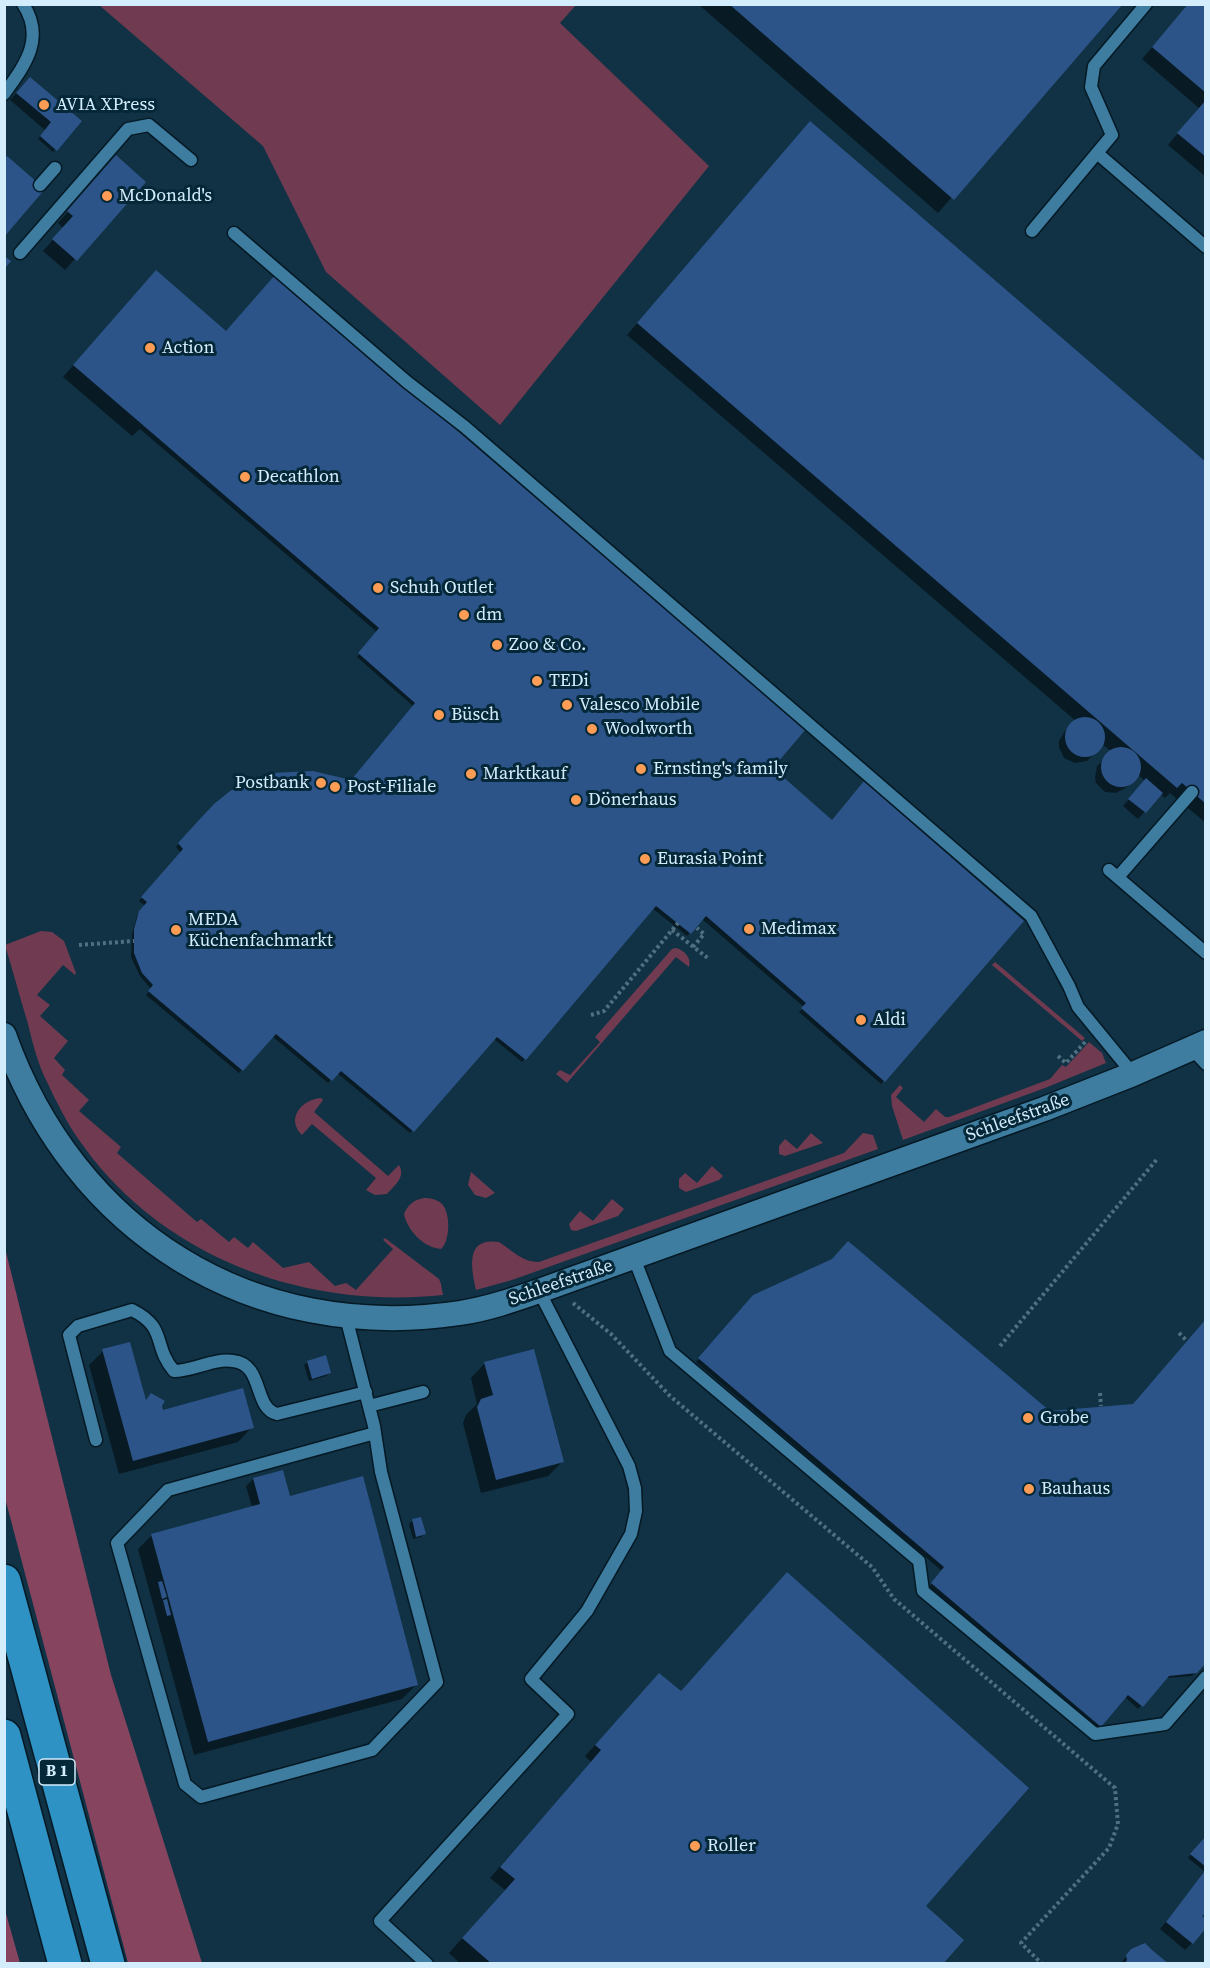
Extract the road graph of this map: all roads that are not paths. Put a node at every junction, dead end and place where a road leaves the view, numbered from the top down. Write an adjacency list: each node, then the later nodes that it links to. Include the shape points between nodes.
1 (23, 4): 3 (lane, via 32,27 33,45 26,63)
2 (1146, 4): 4 (lane, via 1094,66 1091,87 1112,135)
3 (4, 94)
4 (1097, 153): 8 (lane); 10 (lane)
5 (191, 160): 11 (lane, via 148,125 128,129)
6 (55, 168): 7 (lane)
7 (40, 185)
8 (1032, 231)
9 (234, 233): 16 (lane, via 465,427 1031,916 1078,1007)
10 (1206, 247)
11 (20, 254)
12 (1192, 792): 13 (lane, via 1148,833 1114,874)
13 (1206, 953)
14 (4, 1035): 19 (street, Schleefstraße, via 27,1091 51,1133 94,1190 141,1234 173,1256 242,1291)
15 (1201, 1051): 16 (street, Schleefstraße)
16 (1133, 1074): 17 (street, Schleefstraße)
17 (634, 1258): 18 (street, Schleefstraße); 26 (lane, via 670,1352 919,1562 923,1591 1095,1734 1165,1724)
18 (545, 1289): 19 (street, Schleefstraße, via 459,1313 407,1318); 30 (lane, via 588,1387 629,1466 636,1511 631,1534 587,1611 531,1679 568,1714 380,1921)
19 (346, 1317): 20 (lane)
20 (366, 1392): 22 (lane); 24 (lane, via 277,1414 269,1412 249,1369 235,1360 174,1371 165,1360 156,1329 148,1318 132,1310 78,1326 69,1335)
21 (423, 1392): 22 (lane)
22 (369, 1406): 23 (lane)
23 (375, 1432): 23 (lane, via 381,1472 437,1682 372,1750 201,1797 185,1784 117,1543 168,1490)
24 (96, 1440)
25 (4, 1581): 29 (highway, B 1)
26 (1206, 1677)
27 (4, 1736): 28 (highway, B 1)
28 (65, 1964)
29 (108, 1964)
30 (428, 1964)

